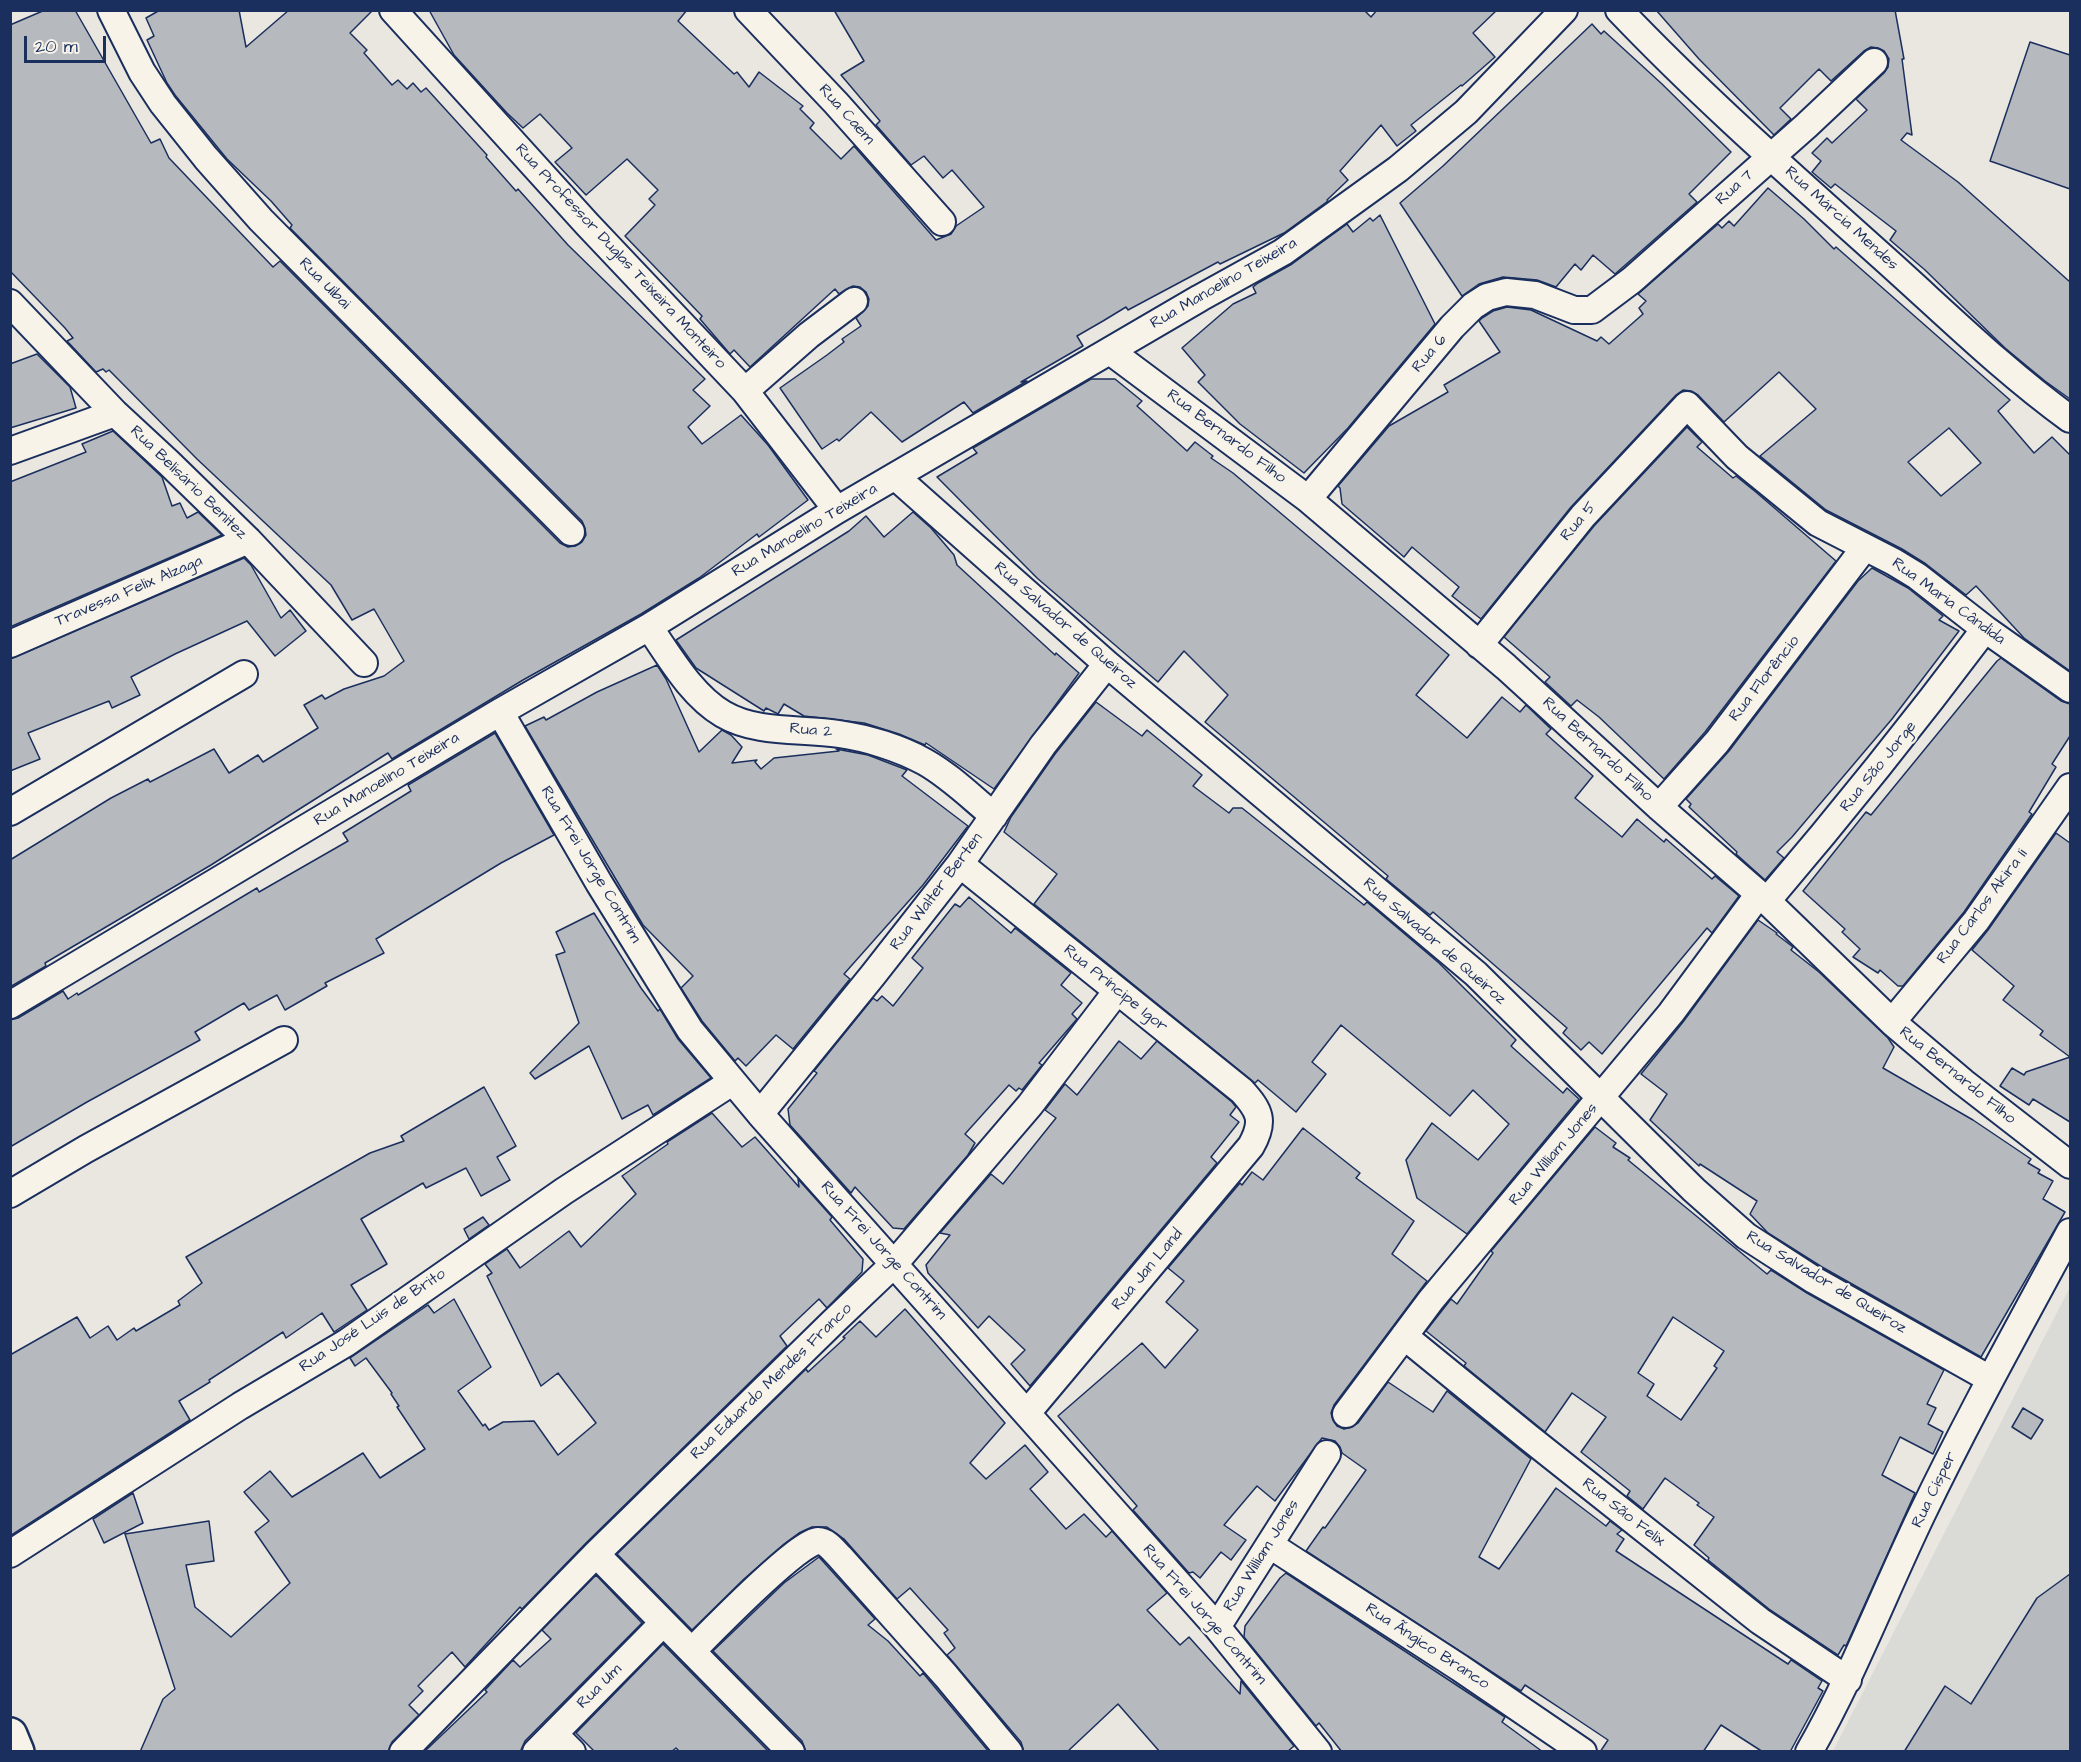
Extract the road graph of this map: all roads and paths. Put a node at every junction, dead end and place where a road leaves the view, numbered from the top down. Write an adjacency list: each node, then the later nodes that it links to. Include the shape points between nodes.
1 (111, 10): 21 (street, Rua Uibai, via 142,72 213,167)
2 (748, 10): 8 (street, Rua Caem)
3 (1564, 10): 12 (street, Rua Manoelino Teixeira, via 1466,112 1390,176 1283,252)
4 (1619, 10): 7 (street, Rua Márcia Mendes)
5 (395, 11): 13 (street, Rua Professor Duglas Teixeira Monteiro)
6 (1874, 62): 7 (street, Rua 7)
7 (1772, 156): 11 (street, Rua 7, via 1632,280); 16 (street, Rua Márcia Mendes, via 2002,365)
8 (942, 222)
9 (854, 301): 13 (street)
10 (10, 303): 15 (street, Rua Belisário Benitez)
11 (1592, 310): 19 (street, Rua 6, via 1574,310 1520,292 1487,297 1473,306)
12 (1110, 351): 18 (street, Rua Manoelino Teixeira); 19 (street, Rua Bernardo Filho)
13 (745, 391): 20 (street, Rua Professor Duglas Teixeira Monteiro)
14 (1687, 405): 23 (street, Rua Maria Cândida, via 1737,457 1791,503 1818,523); 27 (street, Rua 5, via 1583,516)
15 (115, 413): 17 (street); 22 (street, Rua Belisário Benitez)
16 (2070, 419)
17 (10, 451)
18 (896, 477): 20 (street, Rua Manoelino Teixeira); 29 (street, Rua Salvador de Queiroz)
19 (1308, 499): 27 (street, Rua Bernardo Filho)
20 (837, 510): 24 (street, Rua Manoelino Teixeira)
21 (571, 532)
22 (248, 540): 26 (street, Travessa Felix Alzaga); 28 (street, Rua Belisário Benitez)
23 (1865, 547): 25 (street, Rua Maria Cândida, via 1917,576); 34 (street, Rua Florêncio, via 1717,742)
24 (649, 627): 32 (street, Rua Manoelino Teixeira); 36 (street, Rua 2, via 697,691 724,715 762,727 840,734 884,744 925,762)
25 (1985, 629): 31 (street, Rua Maria Cândida); 38 (street, Rua São Jorge, via 1835,821)
26 (10, 644)
27 (1479, 645): 34 (street, Rua Bernardo Filho)
28 (364, 663)
29 (1107, 664): 36 (street, Rua Walter Berten, via 1043,745); 44 (street, Rua Salvador de Queiroz, via 1476,974)
30 (244, 674): 35 (street)
31 (2070, 688)
32 (500, 712): 40 (street, Rua Manoelino Teixeira); 43 (street, Rua Frei Jorge Contrim, via 658,979 690,1030)
33 (2070, 787): 41 (street, Rua Carlos Akira Ii, via 1976,921)
34 (1659, 807): 38 (street, Rua Bernardo Filho)
35 (10, 813)
36 (994, 816): 37 (street, Rua Walter Berten)
37 (960, 864): 39 (street, Rua Príncipe Igor); 45 (street, Rua Walter Berten)
38 (1763, 897): 41 (street, Rua Bernardo Filho); 44 (street, Rua William Jones)
39 (1117, 991): 46 (street, Rua Príncipe Igor, via 1242,1091 1252,1102); 50 (street, Rua Eduardo Mendes Franco, via 1030,1105)
40 (10, 1005)
41 (1892, 1022): 47 (street, Rua Bernardo Filho)
42 (284, 1040): 48 (street)
43 (732, 1082): 45 (street, Rua Frei Jorge Contrim); 57 (street, Rua José Luis de Brito, via 564,1191 346,1343 240,1406)
44 (1602, 1098): 51 (street, Rua William Jones); 52 (street, Rua Salvador de Queiroz, via 1746,1236 1814,1280)
45 (760, 1114): 50 (street, Rua Frei Jorge Contrim)
46 (1259, 1122): 53 (street, Rua Jan Land, via 1259,1132 1251,1146)
47 (2070, 1165)
48 (10, 1194)
49 (2070, 1232): 52 (street, Rua Císper)
50 (894, 1264): 53 (street, Rua Frei Jorge Contrim); 58 (street, Rua Eduardo Mendes Franco)
51 (1404, 1336): 54 (street, Rua William Jones); 62 (street, Rua São Felix, via 1760,1621)
52 (1990, 1379): 62 (street, Rua Císper, via 1922,1514)
53 (1027, 1413): 60 (street, Rua Frei Jorge Contrim)
54 (1346, 1414)
55 (1327, 1454): 56 (street, Rua William Jones)
56 (1270, 1545): 60 (street, Rua William Jones); 71 (street, Rua Ãngico Branco)
57 (10, 1554)
58 (596, 1554): 59 (street); 66 (street, Rua Eduardo Mendes Franco)
59 (663, 1623): 61 (street); 64 (street, Rua Um)
60 (1217, 1628): 70 (street, Rua Frei Jorge Contrim)
61 (692, 1651): 68 (street); 69 (street, via 764,1581 819,1541 840,1557)
62 (1848, 1680): 72 (street, Rua Císper)
63 (10, 1735): 65 (main road)
64 (545, 1743): 67 (street)
65 (17, 1752)
66 (403, 1752)
67 (572, 1752)
68 (791, 1752)
69 (1009, 1752)
70 (1318, 1752)
71 (1583, 1752)
72 (1809, 1752)

